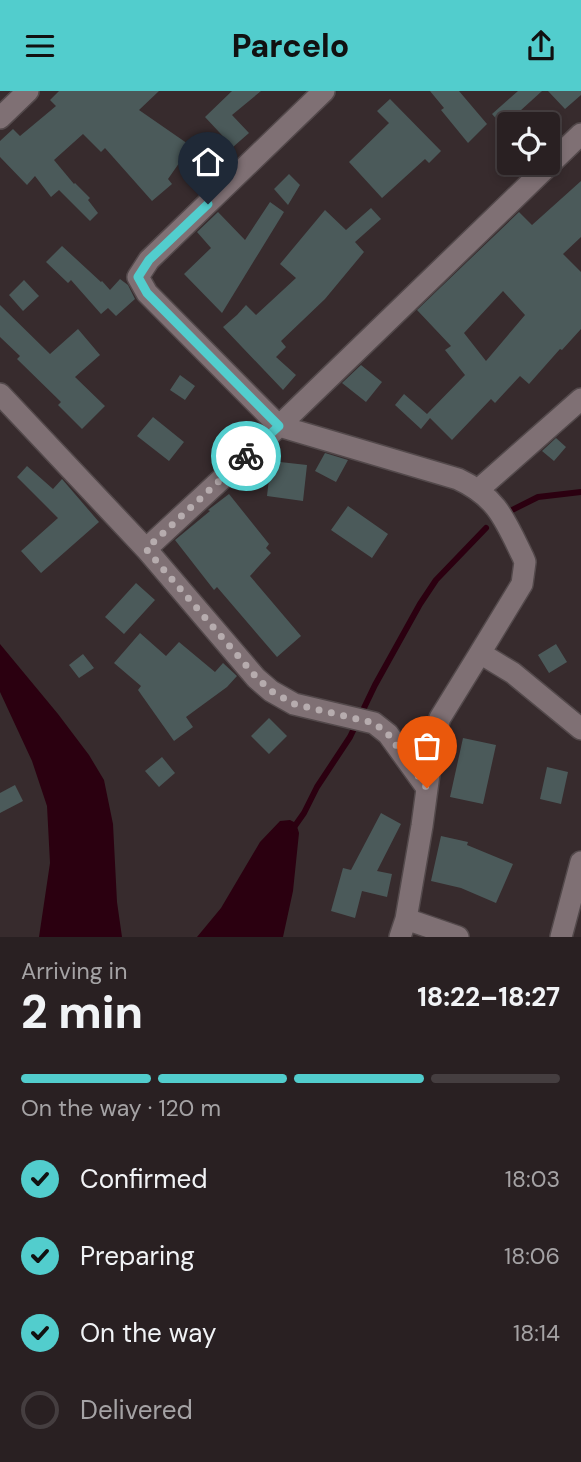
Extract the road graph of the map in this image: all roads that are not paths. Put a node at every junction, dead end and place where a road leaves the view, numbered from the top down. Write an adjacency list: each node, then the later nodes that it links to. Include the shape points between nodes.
1 (28, 91): 3 (street)
2 (324, 91): 7 (street, via 149,260 138,277 147,293)
3 (0, 118)
4 (581, 134): 7 (street)
5 (0, 394): 9 (street)
6 (581, 400): 8 (street)
7 (279, 426): 8 (street, via 458,479); 9 (street)
8 (478, 490): 10 (street, via 500,512 525,562 522,584)
9 (146, 549): 12 (street, via 271,691 294,704 374,723 388,734)
10 (480, 653): 11 (street, via 513,673); 12 (street, via 440,718)
11 (581, 729)
12 (427, 788): 14 (street)
13 (581, 862): 16 (street)
14 (403, 928): 15 (street)
15 (458, 937)
16 (561, 937)

